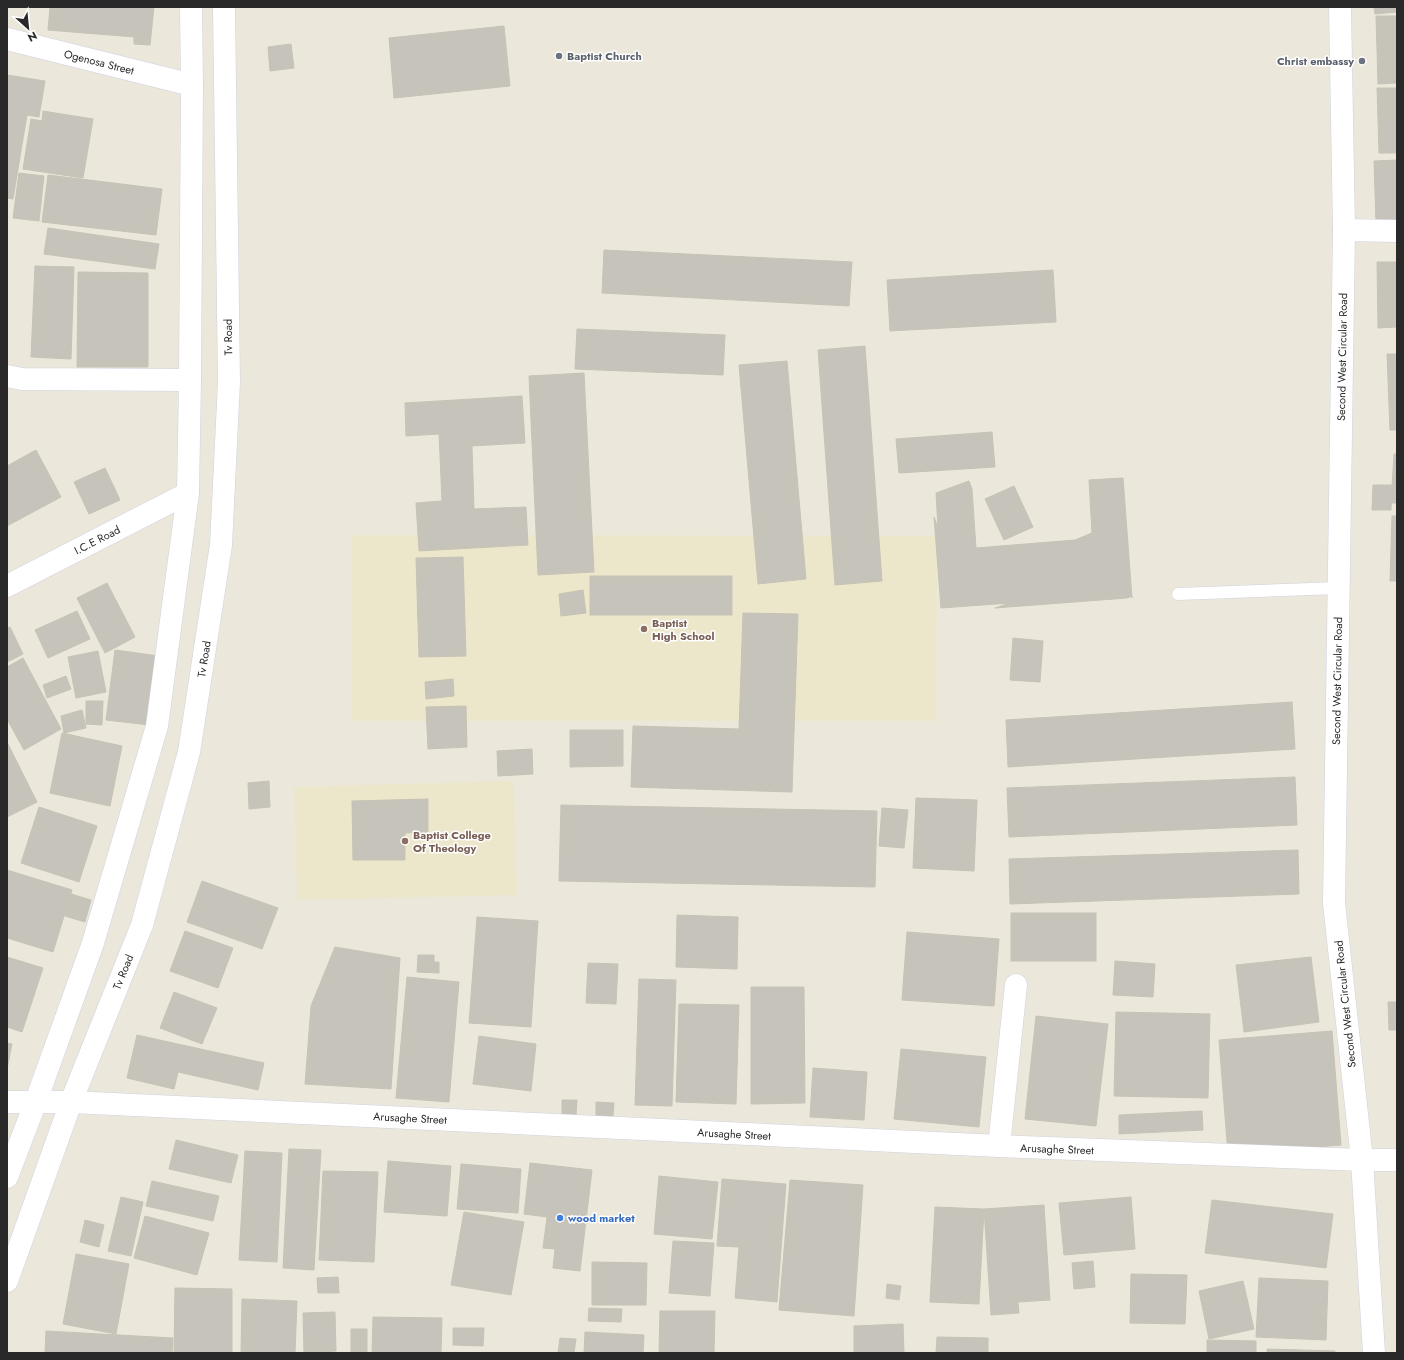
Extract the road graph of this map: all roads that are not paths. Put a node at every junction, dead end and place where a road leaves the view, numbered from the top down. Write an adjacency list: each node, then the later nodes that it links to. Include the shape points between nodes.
1 (191, 7): 5 (street)
2 (224, 7): 17 (street, Tv Road, via 229,382 221,544 189,752 142,925)
3 (1340, 7): 6 (street, Second West Circular Road)
4 (7, 39): 5 (street, Ogenosa Street)
5 (192, 85): 9 (street)
6 (1344, 230): 7 (street); 12 (street, Second West Circular Road)
7 (1397, 230)
8 (7, 376): 9 (street, via 22,379)
9 (190, 380): 10 (street)
10 (188, 493): 11 (street, I.C.E Road); 15 (street, via 157,726 93,944)
11 (7, 586)
12 (1338, 588): 13 (lane); 19 (street, Second West Circular Road, via 1334,903)
13 (1178, 594)
14 (1016, 985): 18 (street)
15 (36, 1101): 16 (street, Arusaghe Street); 17 (street, Arusaghe Street); 21 (street)
16 (7, 1102)
17 (71, 1102): 18 (street, Arusaghe Street); 22 (street, Tv Road)
18 (999, 1146): 19 (street, Arusaghe Street)
19 (1362, 1160): 20 (street, Arusaghe Street); 23 (street, Second West Circular Road)
20 (1397, 1160)
21 (7, 1177)
22 (7, 1281)
23 (1374, 1353)

